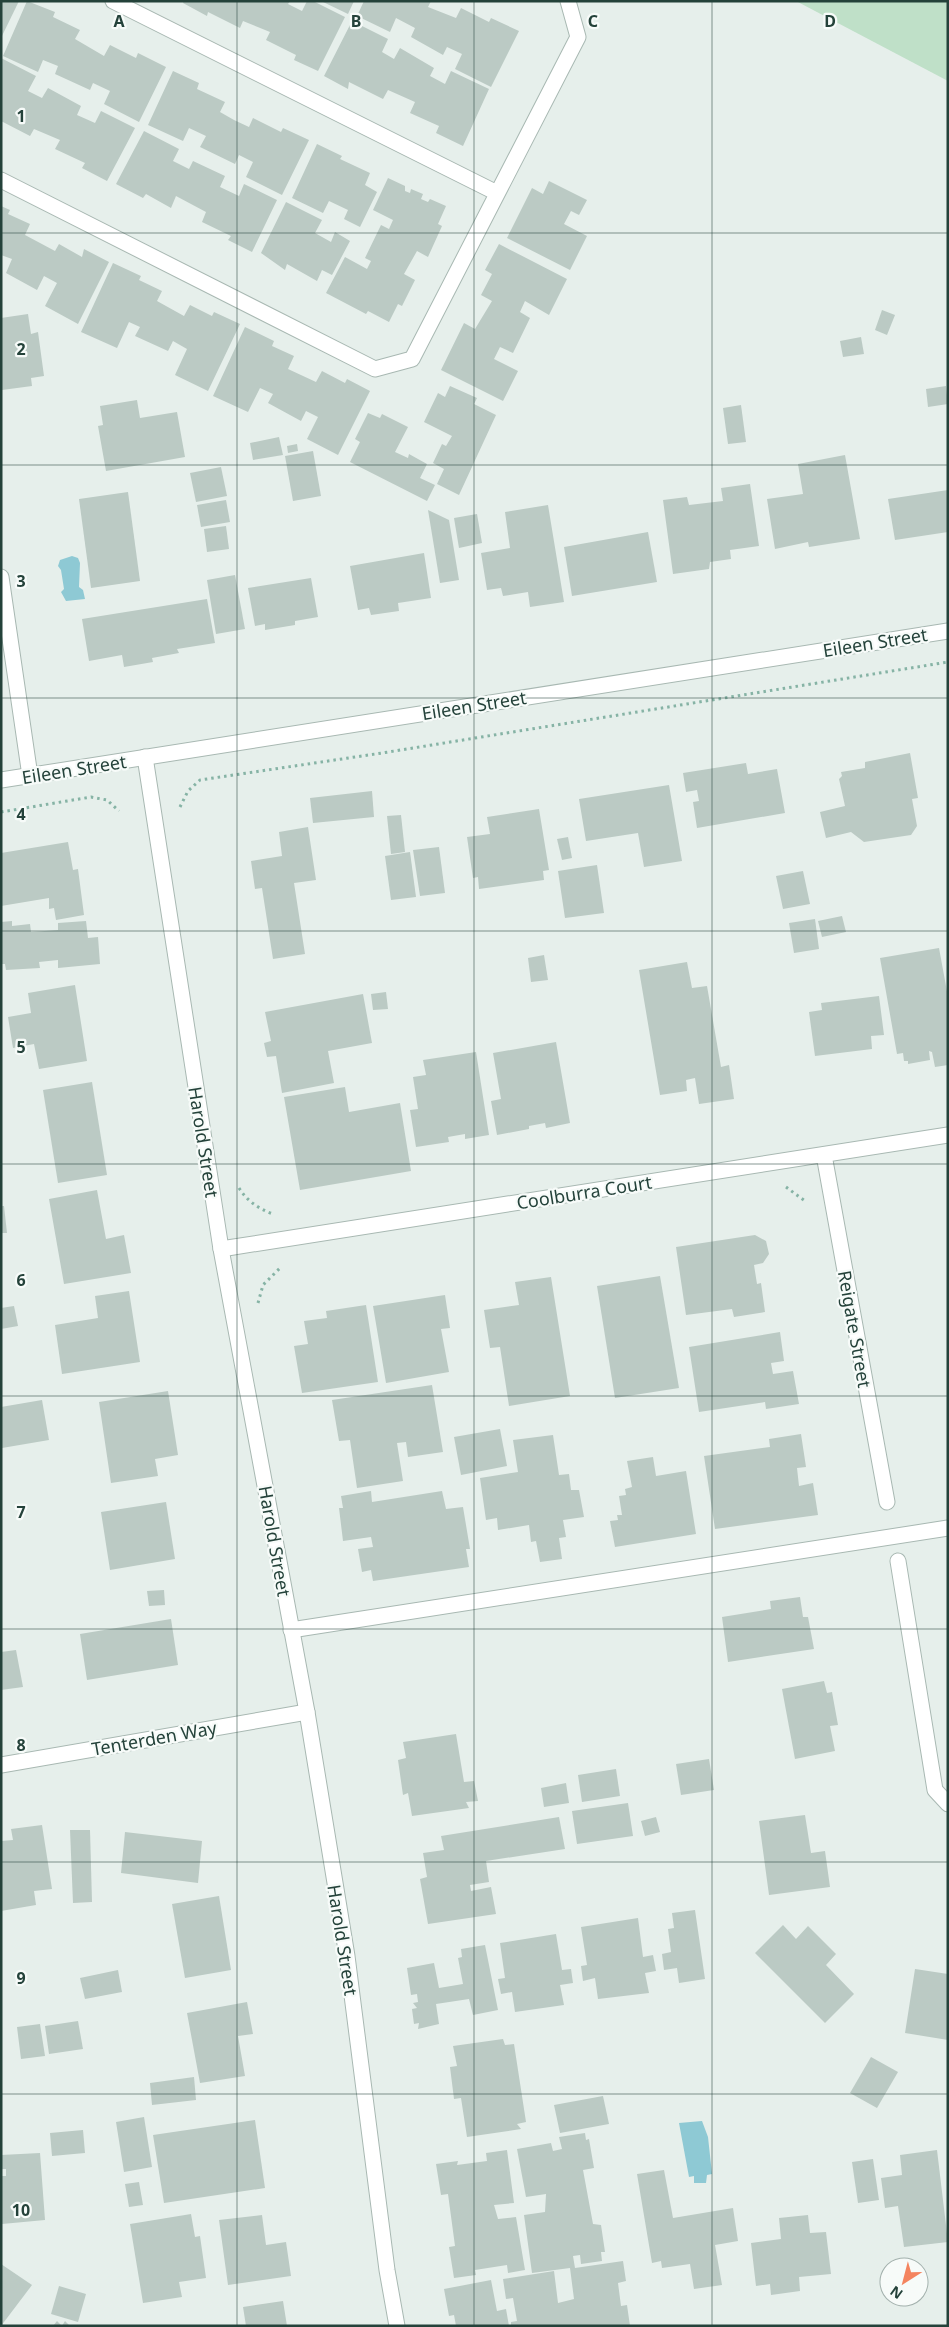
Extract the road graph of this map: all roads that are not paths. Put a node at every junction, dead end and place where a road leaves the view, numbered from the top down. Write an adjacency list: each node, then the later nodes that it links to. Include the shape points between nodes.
1 (113, 1): 4 (street)
2 (568, 1): 4 (street, via 578,37)
3 (1, 180): 4 (street, via 375,369 412,359)
4 (497, 192)
5 (1, 577): 8 (street)
6 (948, 631): 7 (street, Eileen Street)
7 (145, 757): 8 (street, Eileen Street); 12 (street, Harold Street)
8 (30, 776): 9 (street, Eileen Street)
9 (1, 780)
10 (948, 1135): 11 (street, Coolburra Court)
11 (824, 1155): 12 (street, Coolburra Court); 13 (street, Reigate Street)
12 (221, 1249): 16 (street, Harold Street)
13 (886, 1502)
14 (948, 1528): 16 (street)
15 (898, 1561): 19 (street, via 935,1790)
16 (291, 1630): 17 (street, Harold Street)
17 (307, 1712): 18 (street, Tenterden Way); 20 (street, Harold Street, via 346,1956)
18 (1, 1765)
19 (948, 1804)
20 (397, 2326)

